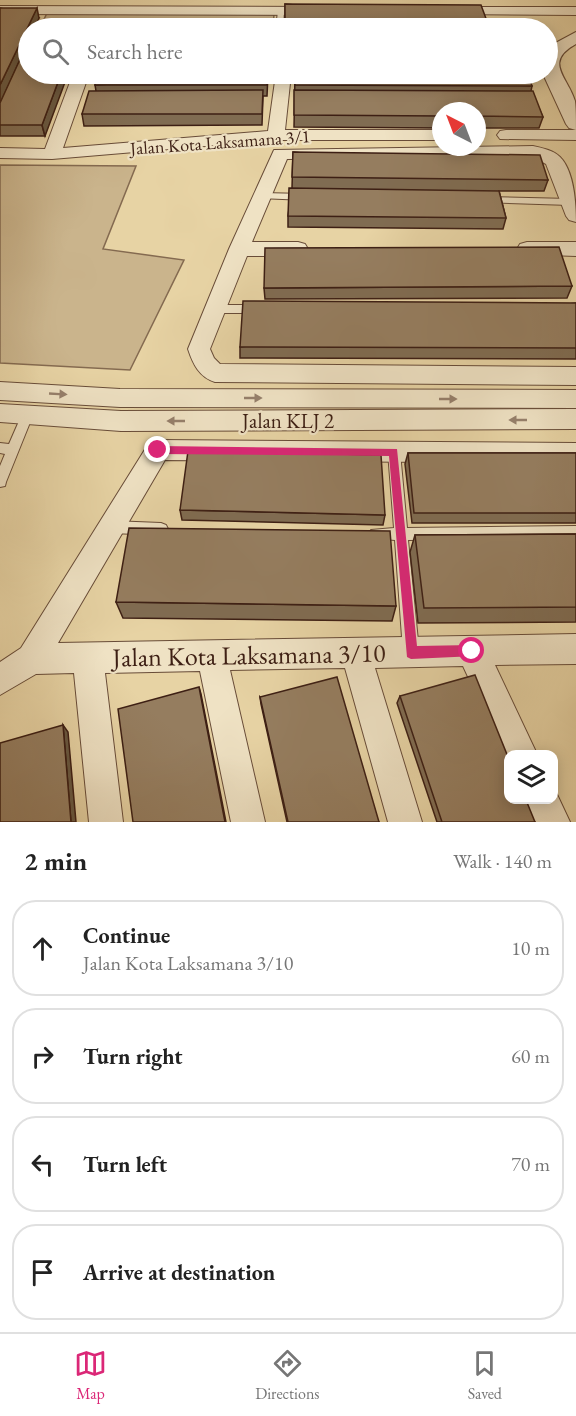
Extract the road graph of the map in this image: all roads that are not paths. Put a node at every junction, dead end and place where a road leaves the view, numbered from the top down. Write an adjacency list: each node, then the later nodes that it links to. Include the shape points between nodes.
1 (0, 10): 2 (street)
2 (281, 11): 3 (street); 7 (lane)
3 (329, 11)
4 (437, 11): 5 (street)
5 (496, 11): 6 (street); 8 (street)
6 (576, 11)
7 (280, 18)
8 (498, 18)
9 (576, 37): 10 (street)
10 (558, 48)
11 (77, 84): 19 (street)
12 (282, 84): 17 (street)
13 (556, 84): 14 (street)
14 (575, 132): 15 (street)
15 (486, 135)
16 (432, 136): 17 (street, Jalan Kota Laksamana 3/1)
17 (278, 145): 19 (street, Jalan Kota Laksamana 3/1); 20 (street); 23 (street, via 533,151 554,161)
18 (0, 153): 19 (street, Jalan Kota Laksamana 3/1)
19 (52, 154)
20 (262, 196): 21 (lane); 24 (street)
21 (321, 197)
22 (475, 200): 23 (lane)
23 (573, 209)
24 (239, 249): 25 (street); 28 (street)
25 (321, 249)
26 (506, 249): 27 (street)
27 (576, 249)
28 (214, 309): 29 (lane); 30 (street, via 200,350 204,363 215,373)
29 (272, 309)
30 (576, 376)
31 (0, 392): 32 (street, Jalan KLJ 2, one-way to 32, via 120,398)
32 (576, 399)
33 (0, 413): 34 (street, Jalan KLJ 2)
34 (27, 415): 35 (street, Jalan KLJ 2, one-way to 34, via 121,421); 36 (lane)
35 (576, 419)
36 (7, 448): 39 (lane)
37 (394, 452): 38 (street); 40 (street, via 158,450); 44 (lane)
38 (576, 453)
39 (0, 482)
40 (111, 528): 41 (lane); 51 (street)
41 (181, 529)
42 (576, 532): 44 (lane)
43 (366, 534): 44 (lane)
44 (401, 535): 47 (lane)
45 (576, 649): 46 (street, Jalan Kota Laksamana 3/10)
46 (472, 651): 47 (street, Jalan Kota Laksamana 3/10); 53 (street)
47 (411, 652): 48 (street, Jalan Kota Laksamana 3/10)
48 (356, 653): 49 (street, Jalan Kota Laksamana 3/10); 57 (street)
49 (212, 656): 50 (street, Jalan Kota Laksamana 3/10); 56 (street)
50 (88, 658): 51 (street, Jalan Kota Laksamana 3/10); 55 (street)
51 (32, 659): 52 (street)
52 (0, 680)
53 (519, 750)
54 (544, 804): 58 (street)
55 (106, 822)
56 (248, 822)
57 (405, 822)
58 (553, 822)

